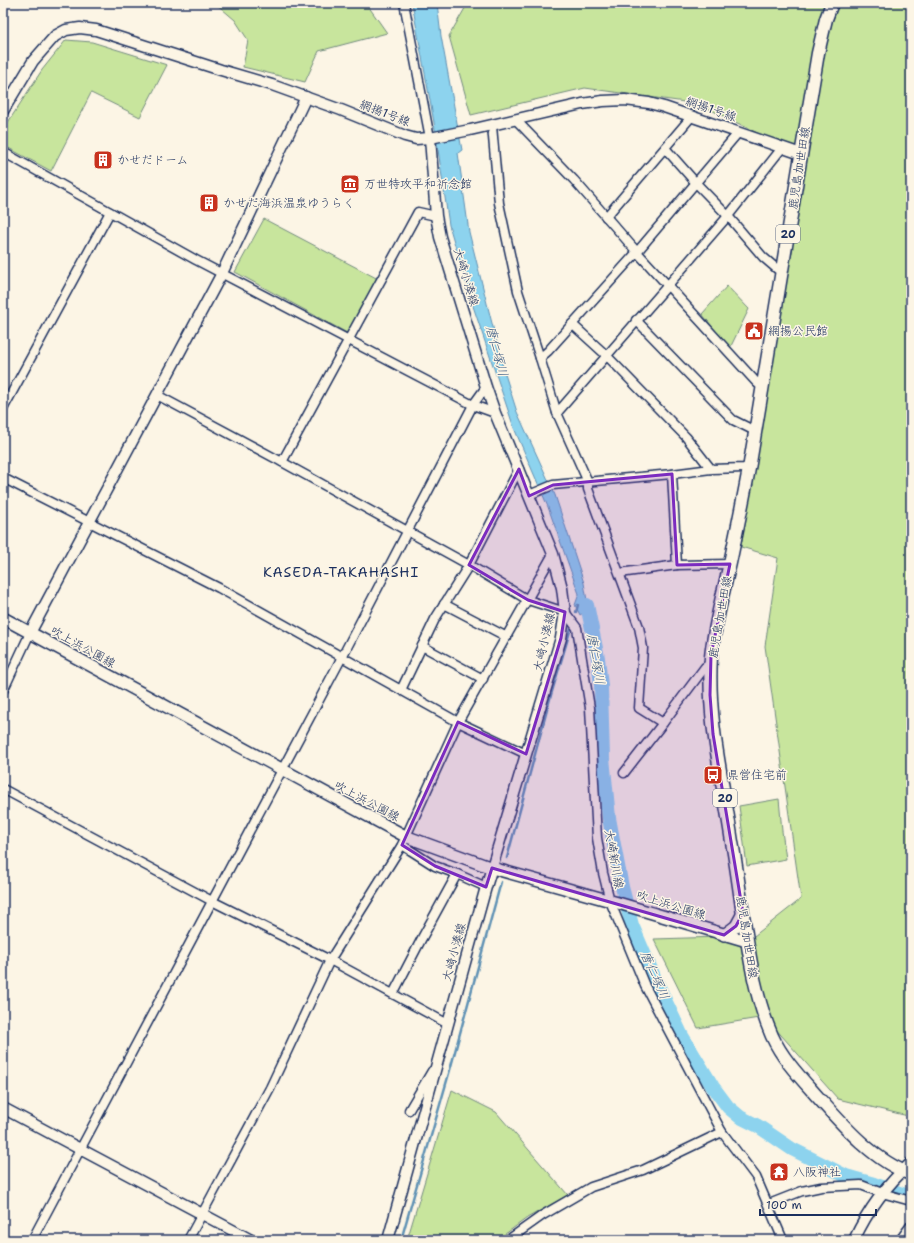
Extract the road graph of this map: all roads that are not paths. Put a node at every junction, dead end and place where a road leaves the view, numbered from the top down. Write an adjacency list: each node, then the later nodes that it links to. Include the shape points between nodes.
1 (404, 3): 9 (street, 大崎小湊線)
2 (832, 3): 13 (main road, 鹿児島加世田線 / 20, via 818,53)
3 (306, 97): 4 (street, 網揚1号線, via 96,30 80,28 66,30 55,36 32,61); 9 (street, 網揚1号線, via 405,136 416,139); 21 (street)
4 (3, 111)
5 (692, 116): 6 (street, 網揚1号線, via 649,103 625,100 582,104); 8 (street, 網揚1号線); 10 (street)
6 (516, 120): 7 (street, 網揚1号線); 18 (street)
7 (492, 126): 9 (street, 網揚1号線); 27 (street, via 499,203 518,291)
8 (738, 133): 11 (street, 網揚1号線); 14 (street)
9 (430, 138): 16 (street, 大崎小湊線)
10 (665, 148): 14 (street); 18 (street)
11 (782, 148): 13 (street, 網揚1号線); 17 (street)
12 (3, 152): 15 (street)
13 (801, 154): 20 (main road, 鹿児島加世田線 / 20)
14 (696, 183): 17 (street); 19 (street)
15 (110, 212): 21 (street); 32 (street)
16 (436, 216): 25 (street, via 418,212); 28 (street, 大崎小湊線, via 440,237)
17 (728, 216): 20 (street, via 763,257 776,269); 22 (street)
18 (606, 217): 19 (street)
19 (637, 252): 22 (street); 24 (street)
20 (783, 269): 29 (main road, 鹿児島加世田線 / 20)
21 (222, 273): 25 (street); 30 (street)
22 (668, 285): 23 (street); 29 (street)
23 (636, 320): 26 (street); 35 (street, via 732,420)
24 (572, 324): 26 (street); 27 (street)
25 (348, 339): 31 (street); 36 (street)
26 (606, 355): 34 (street); 39 (street, via 686,437)
27 (540, 358): 34 (street)
28 (486, 387): 31 (street); 33 (street, 大崎小湊線)
29 (762, 387): 35 (main road, 鹿児島加世田線 / 20)
30 (158, 395): 36 (street); 44 (street)
31 (473, 405): 33 (street); 45 (street)
32 (3, 409)
33 (495, 413): 38 (street, 大崎小湊線)
34 (557, 413): 42 (street)
35 (755, 432): 37 (main road, 鹿児島加世田線 / 20)
36 (282, 462): 45 (street)
37 (749, 466): 39 (street); 47 (main road, 鹿児島加世田線 / 20)
38 (519, 469): 43 (street, 大崎小湊線); 48 (street)
39 (711, 469): 40 (street)
40 (672, 474): 42 (street); 49 (street)
41 (3, 478): 44 (street)
42 (588, 482): 43 (street, via 553,485); 50 (street, via 588,489)
43 (533, 494): 46 (street, 大崎小湊線)
44 (90, 521): 55 (street); 58 (street)
45 (408, 531): 48 (street); 58 (street)
46 (553, 554): 51 (street); 53 (street, 大崎小湊線)
47 (730, 564): 49 (street); 59 (main road, 鹿児島加世田線 / 20, via 717,620)
48 (469, 565): 51 (street); 52 (street)
49 (677, 565): 50 (street)
50 (620, 572): 64 (street, via 637,618 643,648 639,708)
51 (528, 600): 53 (street); 56 (street)
52 (444, 604): 56 (street); 57 (street)
53 (565, 612): 65 (street, 大崎小湊線, via 561,638); 74 (street, 大崎新川線, via 577,628 590,708 597,838 603,873)
54 (3, 618): 55 (main road, 吹上浜公園線)
55 (30, 632): 61 (street); 66 (main road, 吹上浜公園線)
56 (507, 637): 60 (street)
57 (422, 646): 60 (street); 62 (street)
58 (342, 657): 62 (street); 66 (street)
59 (711, 663): 64 (street, via 705,667); 75 (main road, 鹿児島加世田線 / 20, via 713,734)
60 (483, 679): 63 (street)
61 (3, 690)
62 (401, 690): 63 (street)
63 (458, 722): 65 (street); 69 (street)
64 (663, 723): 67 (street)
65 (526, 754): 70 (street, 大崎小湊線)
66 (281, 770): 69 (main road, 吹上浜公園線); 73 (street)
67 (624, 773)
68 (3, 789): 73 (street)
69 (403, 841): 70 (main road, 吹上浜公園線); 71 (street, via 435,866); 78 (street)
70 (492, 868): 72 (street, 大崎小湊線); 74 (main road, 吹上浜公園線)
71 (458, 874): 72 (street); 79 (street)
72 (486, 887): 80 (street, 大崎小湊線)
73 (212, 901): 78 (street); 85 (street)
74 (614, 902): 76 (main road, 吹上浜公園線); 84 (street, 大崎新川線, via 645,986)
75 (743, 913): 76 (main road, via 736,926); 77 (main road, 鹿児島加世田線 / 20)
76 (724, 935): 77 (main road, 吹上浜公園線)
77 (747, 941): 86 (main road, 鹿児島加世田線 / 20, via 763,1015 781,1052 843,1125 866,1146)
78 (330, 960): 79 (street); 90 (street, via 270,1088)
79 (393, 994): 80 (street)
80 (448, 1024): 81 (street, 大崎小湊線)
81 (438, 1063): 83 (street); 95 (street, 大崎小湊線)
82 (3, 1108): 85 (street)
83 (409, 1110)
84 (722, 1132): 89 (street, 大崎新川線, via 756,1177); 96 (street, via 643,1170 591,1187 543,1215)
85 (80, 1149): 90 (street); 92 (street)
86 (908, 1170): 87 (street)
87 (883, 1192): 88 (street); 89 (street, via 861,1185 821,1187); 98 (street)
88 (911, 1201)
89 (768, 1204): 97 (street, 大崎新川線)
90 (202, 1214): 93 (street); 94 (street)
91 (911, 1225): 99 (street)
92 (32, 1240)
93 (188, 1240)
94 (251, 1240)
95 (388, 1240)
96 (508, 1240)
97 (783, 1240)
98 (854, 1240)
99 (900, 1240)

